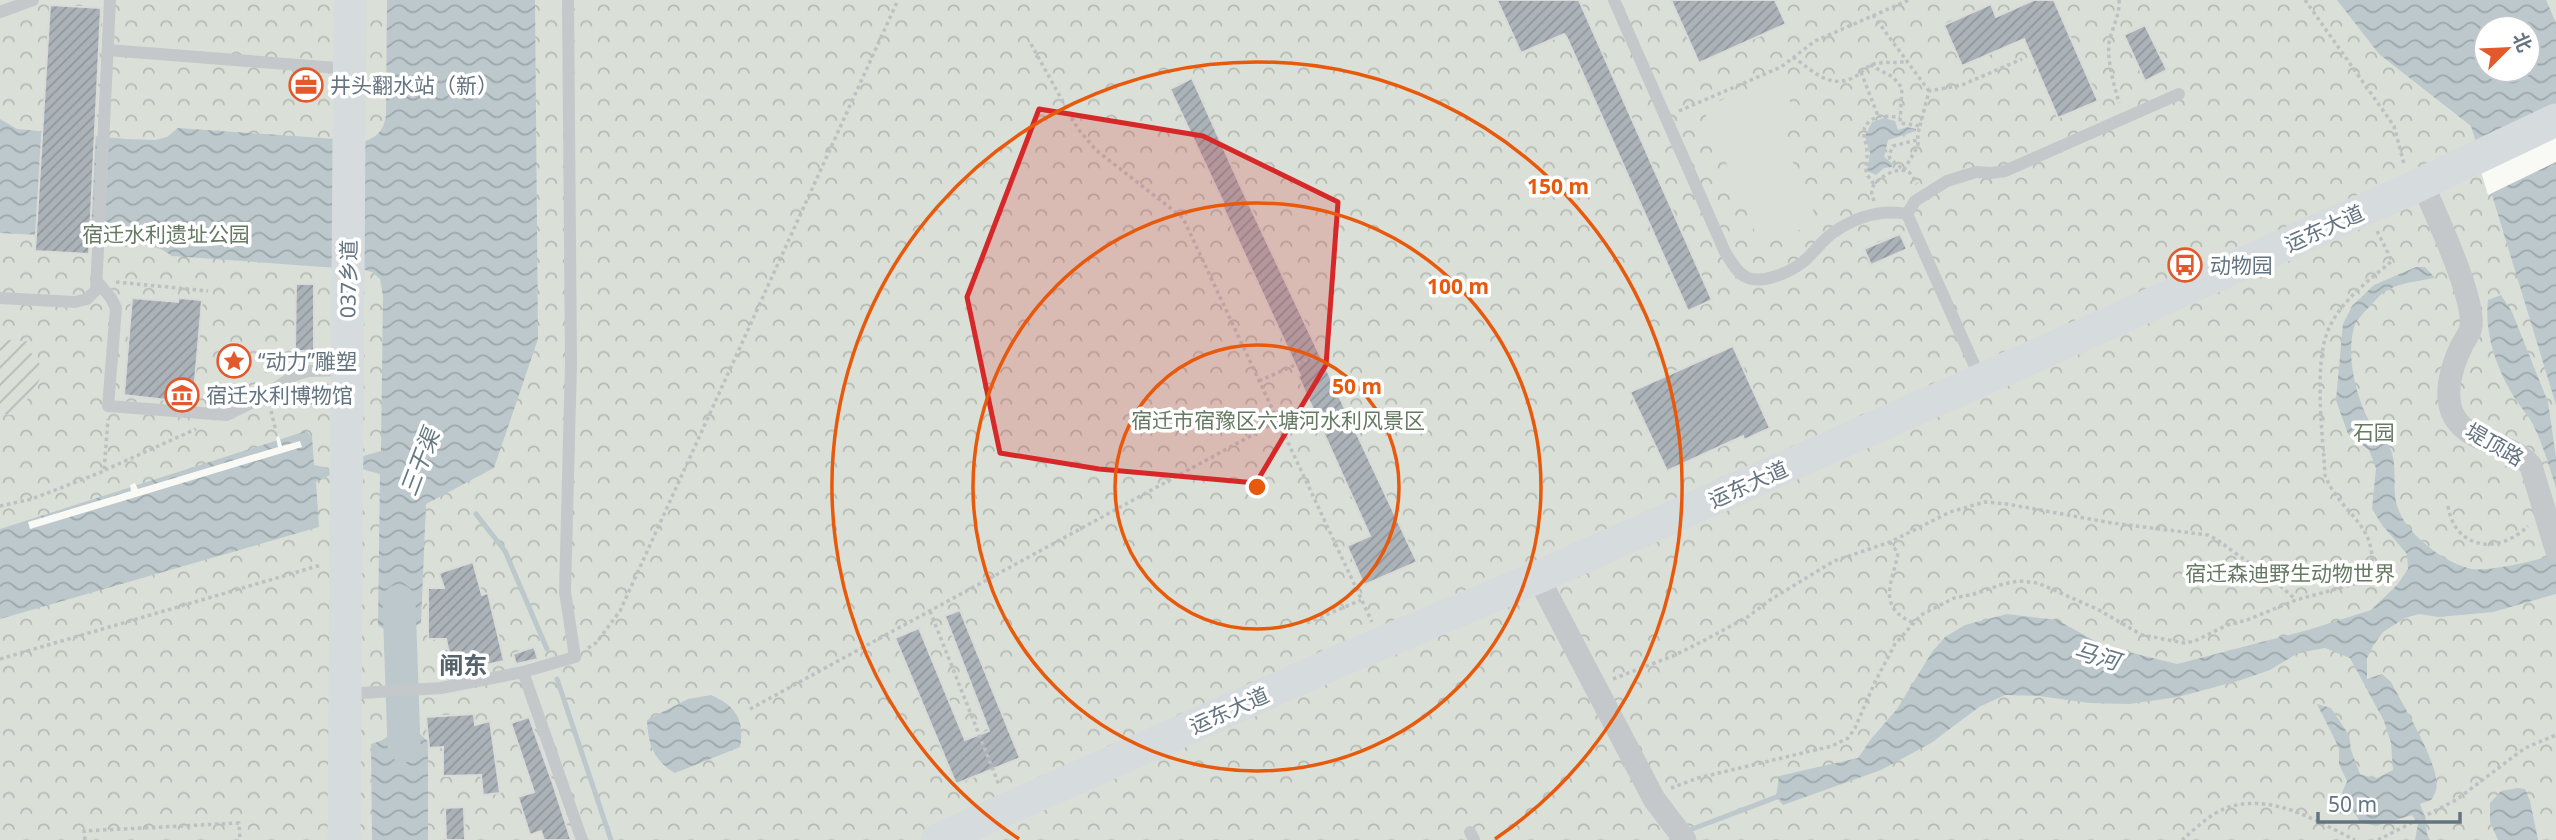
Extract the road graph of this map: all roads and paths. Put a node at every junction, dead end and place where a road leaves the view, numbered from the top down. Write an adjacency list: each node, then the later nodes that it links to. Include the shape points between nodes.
1 (33, 0): 10 (lane)
2 (110, 0): 13 (lane)
3 (350, 0): 18 (main road, 037乡道)
4 (568, 0): 62 (lane, via 570,364 565,592)
5 (898, 0): 62 (path, via 620,611 596,643)
6 (1614, 0): 23 (lane)
7 (1909, 0): 11 (path)
8 (2119, 0): 25 (path, via 2108,53)
9 (2305, 0): 30 (path, via 2382,104)
10 (0, 12)
11 (1873, 15): 14 (path, via 1815,41); 16 (path)
12 (1031, 44): 42 (path, via 1078,129 1096,150 1183,218)
13 (108, 50): 18 (lane); 36 (lane)
14 (1793, 57): 19 (path, via 1837,83); 23 (path, via 1781,67)
15 (2022, 59): 20 (path, via 1962,85)
16 (1907, 61): 17 (path); 20 (path)
17 (1870, 65): 19 (path); 24 (path, via 1893,77 1902,88)
18 (350, 69): 40 (main road, 037乡道)
19 (1861, 72): 22 (path)
20 (1928, 91): 27 (path)
21 (2179, 94): 25 (lane)
22 (1878, 116): 24 (path); 31 (path, via 1862,136 1867,149 1865,172)
23 (1666, 117): 33 (lane, via 1725,252 1744,276 1762,278 1790,270 1833,232)
24 (1900, 117): 27 (path, via 1900,123)
25 (2124, 118): 32 (lane, via 2005,171 1962,175)
26 (2556, 120): 30 (main road, 运东大道)
27 (1920, 126): 28 (path)
28 (1917, 139): 29 (path, via 1918,146); 29 (path, via 1890,150 1890,159)
29 (1904, 170): 31 (path); 32 (path)
30 (2428, 182): 41 (main road, 运东大道); 51 (street, 堤顶路, via 2468,301 2472,328 2451,374 2454,416 2466,431 2523,456 2531,466)
31 (1874, 184): 33 (path, via 1871,191)
32 (1923, 195): 34 (lane)
33 (1880, 213): 34 (lane)
34 (1907, 214): 41 (lane)
35 (2377, 231): 57 (path, via 2392,261 2364,284 2328,330 2320,387 2325,475 2340,502 2368,535 2371,576)
36 (96, 280): 37 (path); 38 (lane, via 96,290 75,302); 44 (lane, via 116,308)
37 (208, 291)
38 (0, 298)
39 (1315, 356): 42 (path)
40 (348, 370): 43 (lane, via 295,375); 54 (main road, 037乡道)
41 (1981, 380): 55 (main road, 运东大道)
42 (1259, 382): 46 (path)
43 (267, 395): 45 (lane); 47 (path)
44 (108, 406): 45 (lane); 48 (path)
45 (227, 415): 48 (path)
46 (1278, 421): 56 (path); 58 (path)
47 (276, 431)
48 (104, 471): 49 (path, via 32,499)
49 (0, 506)
50 (2448, 506): 51 (path, via 2457,529 2479,545 2505,542)
51 (2546, 515): 53 (street, 堤顶路)
52 (1890, 542): 57 (path, via 1950,512 1985,502 2007,504 2208,535 2269,575); 60 (path, via 1898,553 1888,590 1890,600 1896,611); 65 (path, via 1834,561 1749,616 1684,650)
53 (2556, 549)
54 (346, 557): 63 (path); 66 (main road, 037乡道)
55 (1538, 577): 61 (main road, 运东大道); 65 (street)
56 (1362, 600): 59 (path); 61 (path)
57 (2296, 600): 60 (path, via 2185,643 2142,635 2080,601 2038,583 2019,581 1954,598)
58 (930, 611): 67 (path); 70 (path)
59 (1307, 623)
60 (1914, 623): 69 (path, via 1895,644 1848,738 1832,746 1698,778)
61 (1382, 642): 70 (main road, 运东大道)
62 (575, 657): 64 (lane)
63 (0, 659)
64 (523, 673): 66 (lane, via 431,688); 74 (lane)
65 (1595, 686): 69 (street)
66 (355, 693): 73 (main road, 037乡道)
67 (750, 709)
68 (2556, 735): 79 (path, via 2525,748 2456,800)
69 (1661, 794): 76 (street)
70 (1008, 808): 75 (main road, 运东大道)
71 (85, 840): 72 (path, via 85,831 239,823)
72 (240, 840)
73 (344, 840)
74 (582, 840)
75 (937, 840)
76 (1685, 840)
77 (2182, 840): 78 (path, via 2226,808 2263,803 2293,810)
78 (2355, 840)
79 (2378, 840)

